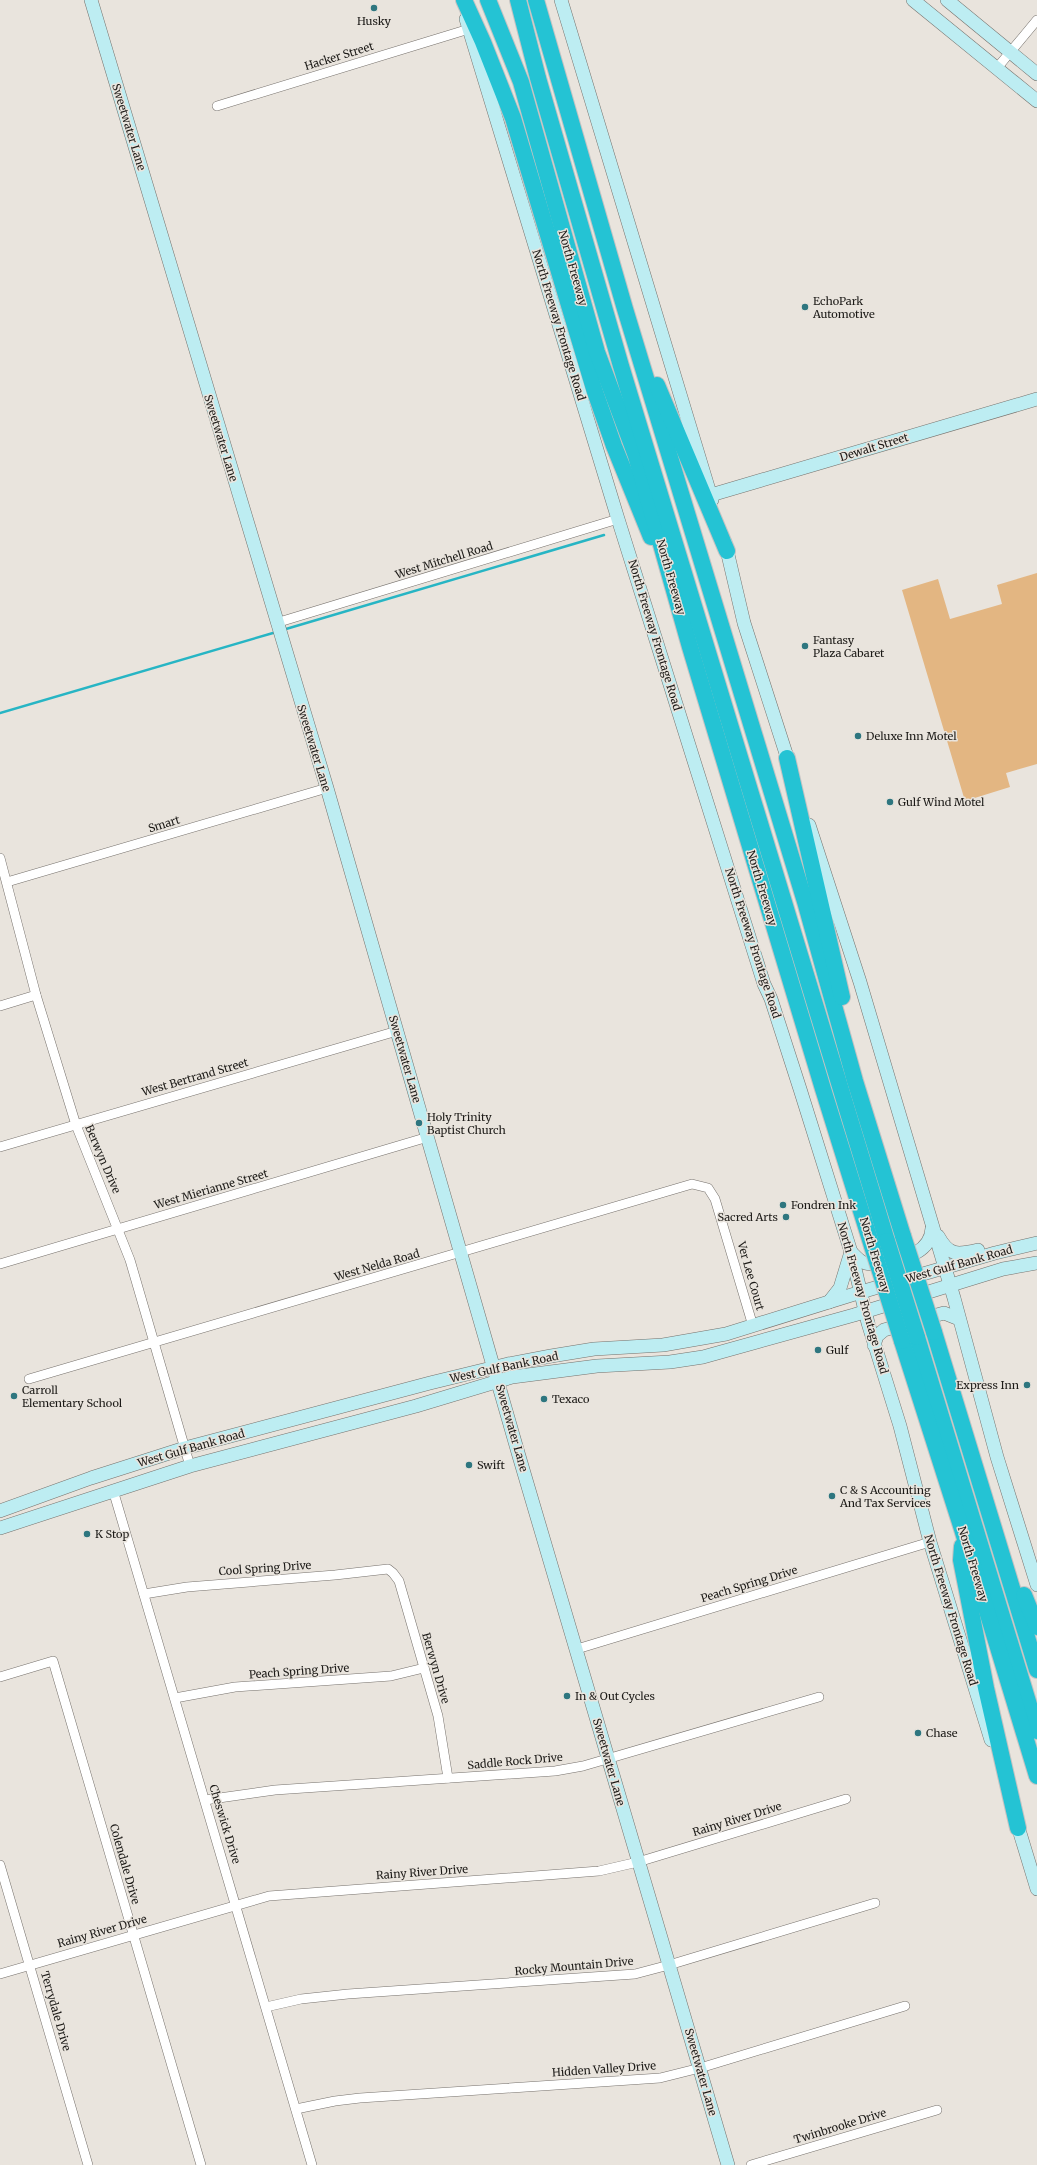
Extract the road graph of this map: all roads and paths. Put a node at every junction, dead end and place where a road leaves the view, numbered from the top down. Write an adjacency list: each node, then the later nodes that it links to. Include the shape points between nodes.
1 (92, 0): 23 (main road, Sweetwater Lane)
2 (459, 0): 11 (main road, North Freeway Frontage Road)
3 (464, 0): 22 (highway, via 513,118 557,268 614,446 647,530)
4 (488, 0): 22 (highway, North Freeway, via 521,82 597,352 636,456)
5 (518, 0): 52 (highway, North Freeway, bridge, via 621,366 888,1241)
6 (536, 0): 17 (highway)
7 (561, 0): 19 (main road)
8 (914, 0): 13 (main road)
9 (947, 0): 12 (main road)
10 (1037, 20): 12 (street)
11 (469, 28): 16 (street, Hacker Street); 20 (main road, North Freeway Frontage Road)
12 (1011, 51): 13 (street); 14 (main road)
13 (998, 68): 15 (main road)
14 (1037, 74)
15 (1037, 101)
16 (217, 106)
17 (625, 309): 21 (highway); 31 (highway, via 806,905)
18 (1037, 399): 19 (main road, Dewalt Street)
19 (711, 495): 21 (main road)
20 (618, 519): 23 (street, West Mitchell Road); 39 (main road, North Freeway Frontage Road)
21 (728, 551): 24 (main road, via 744,623)
22 (669, 568): 52 (highway, North Freeway, bridge, via 699,678 872,1246)
23 (276, 623): 25 (main road, Sweetwater Lane)
24 (787, 758): 31 (highway, via 841,990); 36 (main road, via 860,982)
25 (327, 788): 27 (street, Smart); 30 (main road, Sweetwater Lane)
26 (0, 858): 27 (street, Berwyn Drive)
27 (7, 882): 28 (street, Berwyn Drive)
28 (36, 995): 29 (street); 32 (street, Berwyn Drive)
29 (0, 1006)
30 (397, 1030): 32 (street, West Bertrand Street); 33 (main road, Sweetwater Lane)
31 (855, 1081): 60 (highway, bridge)
32 (76, 1125): 34 (street, West Bertrand Street); 37 (street, Berwyn Drive)
33 (428, 1137): 37 (street, West Mierianne Street); 40 (main road, Sweetwater Lane)
34 (0, 1147)
35 (719, 1210): 40 (street, West Nelda Road, via 708,1188 684,1185); 51 (street, Ver Lee Court)
36 (932, 1226): 39 (main road, via 927,1245 919,1252 903,1258 874,1264 864,1263); 41 (main road, via 943,1246 952,1253 962,1254 979,1249); 44 (main road)
37 (118, 1229): 43 (street, West Mierianne Street); 53 (street, Berwyn Drive)
38 (1037, 1243): 41 (main road, West Gulf Bank Road)
39 (851, 1252): 46 (main road, North Freeway Frontage Road); 47 (main road, via 840,1288)
40 (460, 1253): 53 (street, West Nelda Road); 55 (main road, Sweetwater Lane)
41 (995, 1253): 44 (main road, West Gulf Bank Road)
42 (1037, 1263): 45 (main road, West Gulf Bank Road, via 1003,1269)
43 (0, 1264)
44 (944, 1268): 45 (main road); 46 (main road, West Gulf Bank Road)
45 (950, 1287): 48 (main road, West Gulf Bank Road); 49 (main road)
46 (861, 1292): 47 (main road, West Gulf Bank Road); 48 (main road, North Freeway Frontage Road)
47 (825, 1303): 50 (main road); 51 (main road, West Gulf Bank Road)
48 (865, 1312): 50 (main road, West Gulf Bank Road); 54 (main road, North Freeway Frontage Road)
49 (959, 1318): 54 (main road, via 944,1313 884,1330 877,1336); 67 (main road, via 997,1457)
50 (826, 1322): 57 (main road, West Gulf Bank Road, via 703,1357 573,1369)
51 (753, 1326): 55 (main road, West Gulf Bank Road, via 694,1341 594,1349)
52 (910, 1339): 64 (highway, North Freeway); 76 (highway, North Freeway)
53 (154, 1342): 56 (street, West Nelda Road); 58 (street, Berwyn Drive)
54 (874, 1344): 65 (main road, North Freeway Frontage Road, via 900,1426)
55 (494, 1367): 57 (main road, Sweetwater Lane); 58 (main road, West Gulf Bank Road)
56 (29, 1379)
57 (498, 1381): 59 (main road, West Gulf Bank Road, via 409,1408); 70 (main road, Sweetwater Lane)
58 (185, 1448): 59 (street, Berwyn Drive); 62 (main road, West Gulf Bank Road)
59 (190, 1466): 61 (main road, West Gulf Bank Road)
60 (981, 1486): 69 (highway); 72 (highway)
61 (113, 1490): 63 (main road, West Gulf Bank Road); 68 (street, Cheswick Drive)
62 (0, 1511)
63 (0, 1528)
64 (962, 1529): 78 (highway, North Freeway); 82 (highway, via 961,1560 986,1688)
65 (930, 1542): 70 (street, Peach Spring Drive); 82 (main road, North Freeway Frontage Road)
66 (388, 1569): 68 (street, Cool Spring Drive, via 335,1576 187,1586); 71 (street, Berwyn Drive, via 399,1581)
67 (1037, 1585)
68 (144, 1594): 75 (street, Cheswick Drive)
69 (1037, 1627)
70 (576, 1649): 77 (main road, Sweetwater Lane)
71 (424, 1668): 75 (street, Peach Spring Drive, via 390,1676 235,1687); 79 (street, Berwyn Drive, via 442,1734)
72 (1037, 1670)
73 (0, 1677): 88 (street, Colendale Drive, via 53,1661)
74 (819, 1697): 77 (street, Saddle Rock Drive)
75 (175, 1698): 81 (street, Cheswick Drive)
76 (1037, 1731)
77 (609, 1759): 79 (street, Saddle Rock Drive, via 555,1771); 83 (main road, Sweetwater Lane)
78 (1037, 1776)
79 (448, 1778): 81 (street, Saddle Rock Drive, via 275,1790)
80 (846, 1799): 83 (street, Rainy River Drive)
81 (205, 1800): 87 (street, Cheswick Drive)
82 (1018, 1828): 85 (main road, North Freeway Frontage Road)
83 (638, 1862): 87 (street, Rainy River Drive, via 580,1874 298,1893 269,1896); 90 (main road, Sweetwater Lane)
84 (0, 1865): 89 (street, Terrydale Drive)
85 (1037, 1889)
86 (875, 1903): 90 (street, Rocky Mountain Drive)
87 (236, 1904): 88 (street, Rainy River Drive); 93 (street, Cheswick Drive)
88 (134, 1935): 89 (street, Rainy River Drive); 98 (street, Colendale Drive)
89 (30, 1965): 91 (street, Rainy River Drive); 97 (street, Terrydale Drive)
90 (669, 1966): 93 (street, Rocky Mountain Drive, via 615,1976 348,1994 300,1999); 94 (main road, Sweetwater Lane)
91 (0, 1974)
92 (905, 2006): 94 (street, Hidden Valley Drive)
93 (266, 2007): 95 (street, Cheswick Drive)
94 (700, 2068): 95 (street, Hidden Valley Drive, via 660,2078 335,2100); 100 (main road, Sweetwater Lane)
95 (296, 2109): 99 (street, Cheswick Drive)
96 (937, 2110): 101 (street, Twinbrooke Drive)
97 (88, 2165)
98 (201, 2165)
99 (312, 2165)
100 (728, 2165)
101 (751, 2165)

